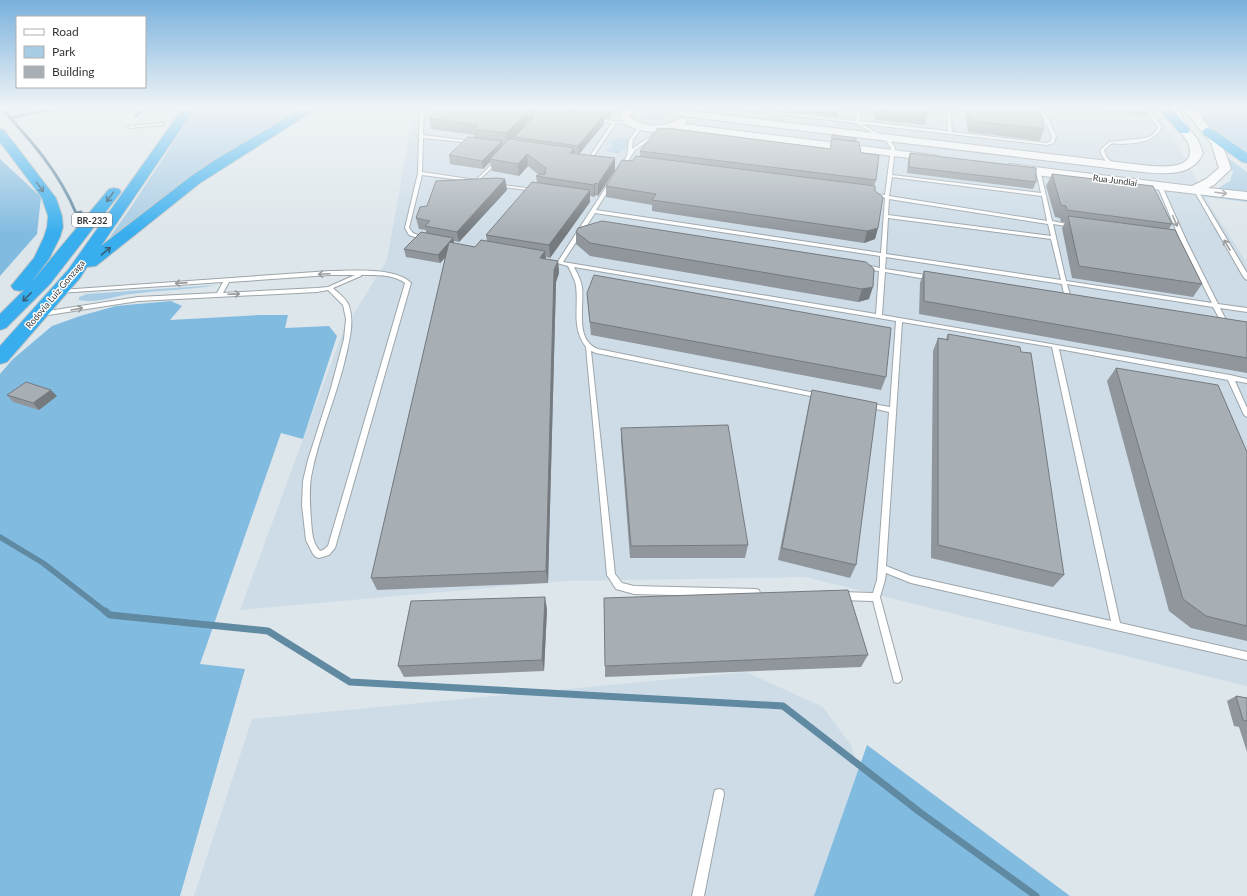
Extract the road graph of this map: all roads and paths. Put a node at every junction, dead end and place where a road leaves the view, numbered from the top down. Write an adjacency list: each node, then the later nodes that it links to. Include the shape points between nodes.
1 (13, 150): 77 (highway, one-way to 77, via 49,198 55,216 55,227 41,259)
2 (144, 150): 81 (highway, Rodovia Luiz Gonzaga / BR-232, one-way to 81, via 44,280)
3 (160, 150): 64 (highway, Rodovia Luiz Gonzaga / BR-232)
4 (242, 150): 64 (highway, one-way to 4, via 195,180)
5 (420, 150): 30 (lane)
6 (596, 150): 20 (lane)
7 (630, 150): 17 (lane)
8 (635, 150): 17 (lane)
9 (865, 150): 16 (street)
10 (893, 150): 16 (lane)
11 (990, 150): 27 (street, Rua Jundiaí)
12 (1102, 150): 27 (lane)
13 (1197, 150): 27 (street, Rua Jundiaí, via 1193,161 1185,166 1167,170)
14 (1220, 150): 39 (street, via 1225,168 1210,182)
15 (1234, 150): 21 (highway)
16 (892, 153): 23 (street); 32 (lane)
17 (629, 155): 25 (lane)
18 (583, 158): 20 (lane)
19 (499, 159): 34 (lane)
20 (590, 159): 22 (lane)
21 (1247, 159)
22 (597, 160)
23 (945, 160)
24 (617, 162): 25 (lane)
25 (624, 163): 26 (lane); 31 (lane)
26 (632, 164)
27 (1112, 165): 33 (street)
28 (997, 166): 29 (street, Rua Jundiaí)
29 (1038, 171): 33 (street, Rua Jundiaí); 42 (lane)
30 (420, 173): 34 (lane); 54 (lane, via 407,228 411,234)
31 (616, 176)
32 (891, 176): 42 (lane); 44 (lane)
33 (1118, 180): 38 (street, Rua Jundiaí)
34 (477, 181): 36 (lane)
35 (612, 182): 46 (lane)
36 (485, 183)
37 (492, 184): 40 (lane)
38 (1159, 185): 39 (street, Rua Jundiaí); 56 (lane, one-way to 56)
39 (1195, 189): 43 (street, Rua Jundiaí, one-way to 43); 66 (lane, one-way to 39)
40 (538, 191)
41 (864, 194): 44 (lane)
42 (1044, 195): 49 (lane)
43 (1247, 196)
44 (887, 197): 48 (lane); 49 (lane)
45 (592, 200): 46 (lane)
46 (600, 201): 47 (lane)
47 (593, 211): 50 (lane); 57 (lane)
48 (886, 216): 53 (lane); 57 (lane)
49 (1050, 223): 52 (lane); 53 (lane)
50 (584, 225): 51 (lane); 59 (lane)
51 (592, 226)
52 (1082, 228)
53 (1054, 238): 68 (lane)
54 (431, 241)
55 (1176, 241): 56 (lane)
56 (1184, 242): 75 (lane)
57 (883, 255): 62 (lane); 68 (lane)
58 (552, 261): 59 (lane)
59 (560, 262): 60 (lane)
60 (570, 264): 79 (lane); 86 (lane, via 579,287 581,337)
61 (859, 266): 62 (lane)
62 (882, 270): 65 (lane); 79 (lane)
63 (363, 273): 67 (lane, one-way to 67); 69 (lane); 69 (lane, via 398,277 408,283 331,548 319,555 312,548 309,539 307,477 345,350 348,317 346,304)
64 (74, 274): 70 (highway, Rodovia Luiz Gonzaga / BR-232)
65 (936, 278)
66 (1247, 278)
67 (227, 280): 70 (lane, one-way to 70); 71 (lane)
68 (1064, 282): 73 (lane); 75 (lane)
69 (329, 288): 71 (lane, one-way to 69, via 304,292)
70 (58, 292): 78 (highway, Rodovia Luiz Gonzaga / BR-232)
71 (219, 295): 78 (lane, one-way to 71, via 138,299)
72 (1060, 298): 73 (lane)
73 (1068, 299): 74 (lane)
74 (1075, 301)
75 (1216, 306): 76 (lane); 83 (lane)
76 (1247, 310)
77 (0, 312)
78 (39, 314): 87 (highway, Rodovia Luiz Gonzaga / BR-232)
79 (879, 316): 80 (lane)
80 (899, 320): 85 (lane); 92 (lane)
81 (0, 324)
82 (1219, 325): 83 (lane)
83 (1226, 326): 84 (lane)
84 (1233, 328)
85 (1055, 346): 88 (lane); 98 (lane)
86 (588, 348): 90 (lane); 95 (lane, via 611,575 619,586 634,590)
87 (0, 358)
88 (1230, 377): 89 (lane); 93 (lane)
89 (1247, 381)
90 (830, 398)
91 (861, 404): 92 (lane)
92 (893, 410): 94 (lane)
93 (1247, 415)
94 (882, 568): 97 (lane); 98 (lane, via 911,579)
95 (767, 594)
96 (829, 596): 97 (lane)
97 (876, 597): 100 (lane)
98 (1116, 626): 99 (lane)
99 (1247, 656)
100 (897, 679)
101 (719, 794): 102 (lane)
102 (698, 896)

